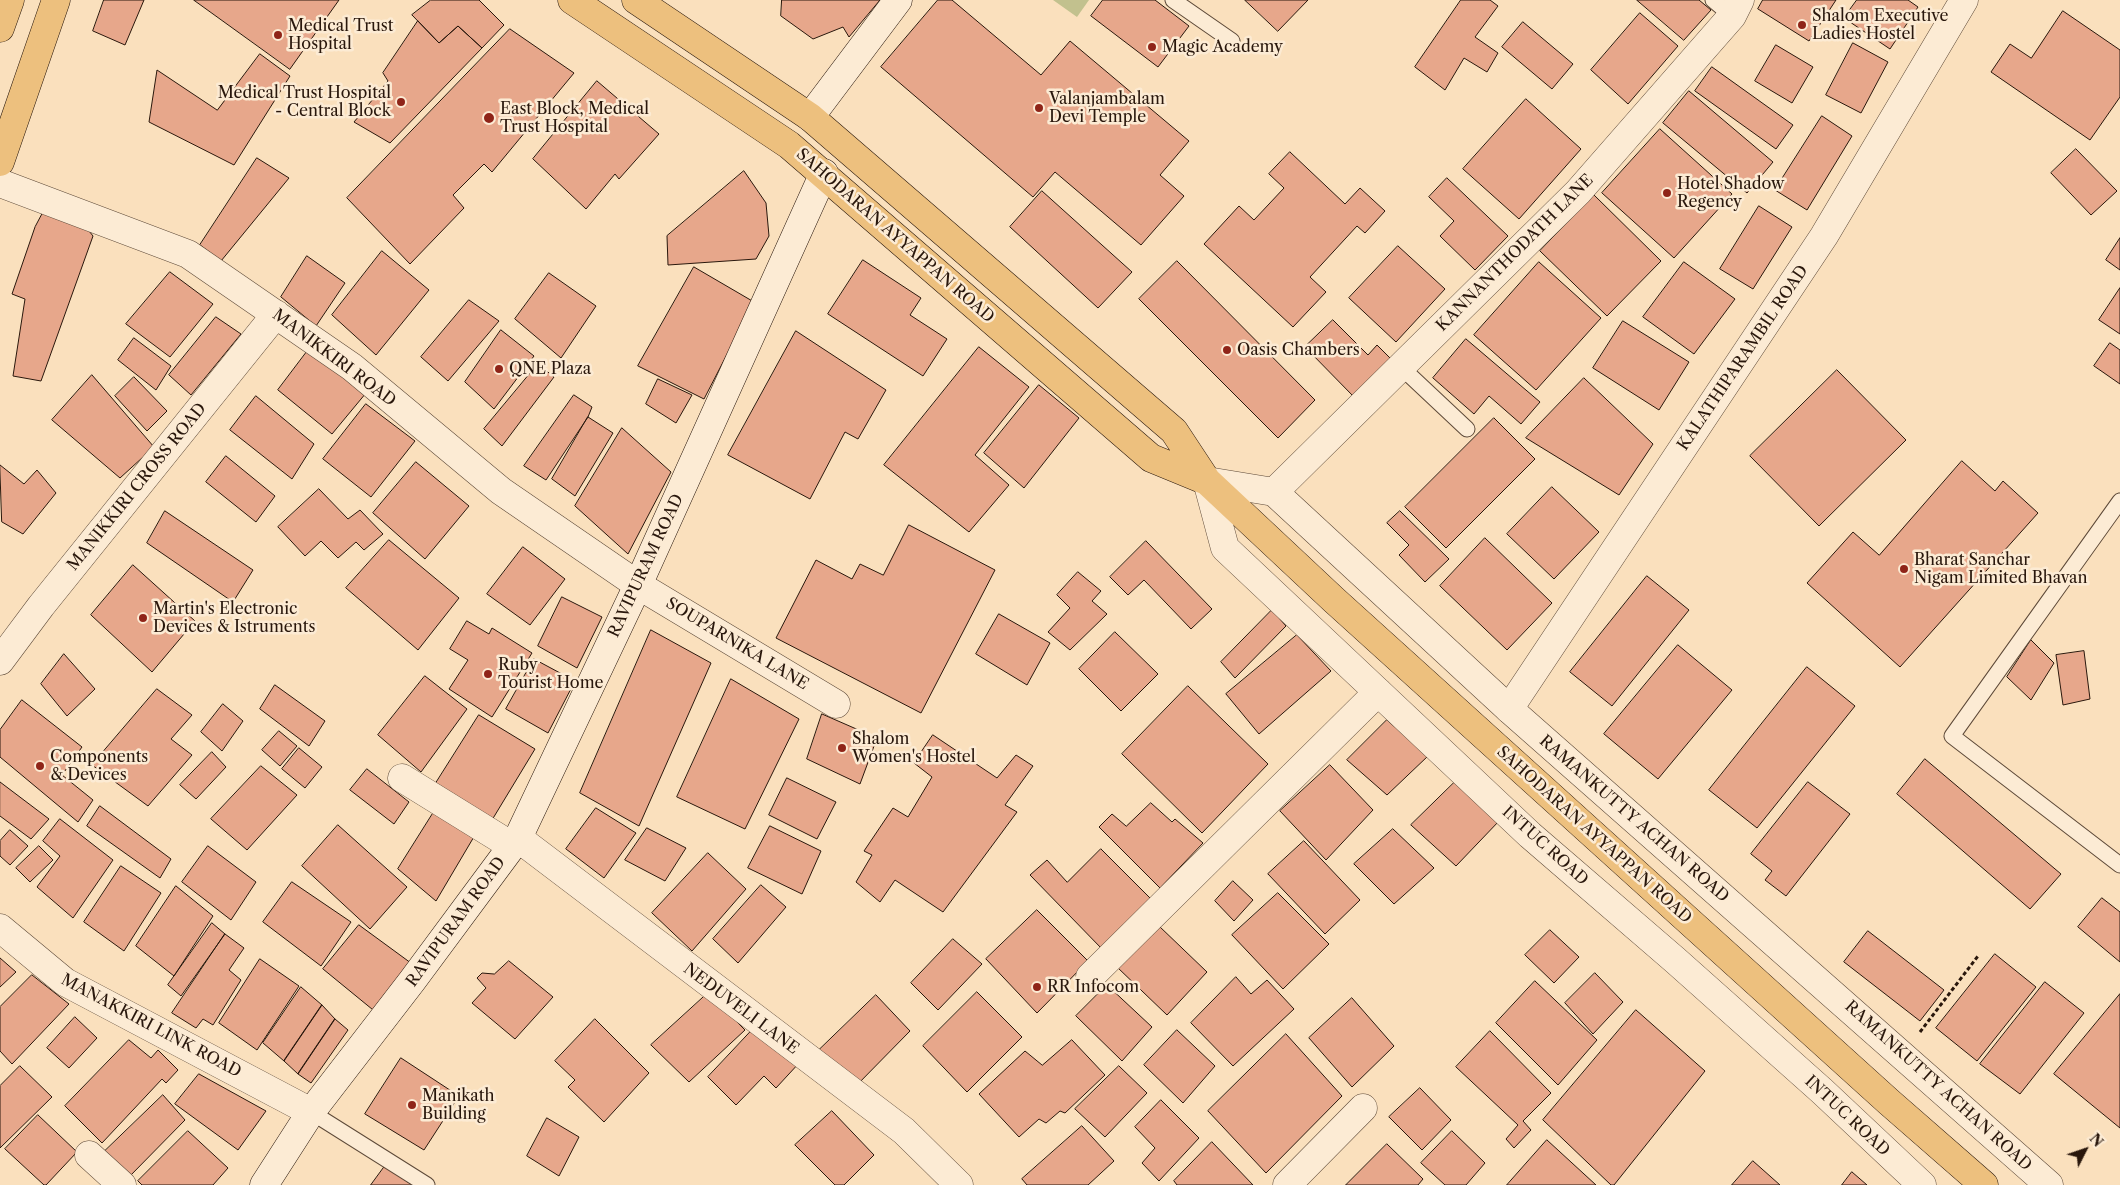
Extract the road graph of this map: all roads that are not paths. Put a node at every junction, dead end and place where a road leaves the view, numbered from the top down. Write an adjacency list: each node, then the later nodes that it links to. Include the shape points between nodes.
1 (10, 0): 9 (main road)
2 (56, 0): 12 (main road)
3 (572, 0): 13 (main road, SAHODARAN AYYAPPAN ROAD, via 789,145)
4 (636, 0): 11 (main road, SAHODARAN AYYAPPAN ROAD)
5 (898, 0): 11 (street)
6 (1172, 0): 10 (lane)
7 (1964, 0): 25 (street, KALATHIPARAMBIL ROAD, via 1824,236)
8 (1728, 5): 16 (street, KANNANTHODATH LANE, via 1578,192)
9 (0, 28)
10 (1232, 41)
11 (810, 117): 18 (main road, SAHODARAN AYYAPPAN ROAD, via 1174,431)
12 (0, 162)
13 (824, 173): 18 (main road, SAHODARAN AYYAPPAN ROAD, via 1151,458); 21 (street, RAVIPURAM ROAD)
14 (0, 184): 15 (street, MANIKKIRI ROAD, via 188,254)
15 (276, 314): 21 (street, MANIKKIRI ROAD, via 352,367 501,491); 22 (street, MANIKKIRI CROSS ROAD, via 41,606)
16 (1401, 367): 17 (lane); 19 (street, KANNANTHODATH LANE, via 1357,423)
17 (1467, 429)
18 (1207, 481): 19 (street); 23 (street, INTUC ROAD, via 1225,548); 40 (main road, SAHODARAN AYYAPPAN ROAD, via 1334,600)
19 (1274, 492): 25 (street, RAMANKUTTY ACHAN ROAD)
20 (2120, 501): 28 (lane, via 1952,736)
21 (638, 585): 24 (street, SOUPARNIKA LANE); 27 (street, RAVIPURAM ROAD)
22 (0, 662)
23 (1378, 692): 30 (street); 39 (street, INTUC ROAD, via 1530,835 1814,1084)
24 (836, 704)
25 (1509, 709): 41 (street, RAMANKUTTY ACHAN ROAD)
26 (402, 778): 27 (street, NEDUVELI LANE)
27 (515, 842): 32 (street, RAVIPURAM ROAD); 37 (street, NEDUVELI LANE, via 904,1131)
28 (2120, 865)
29 (0, 928): 32 (street, MANAKKIRI LINK ROAD, via 65,982)
30 (1090, 977)
31 (1363, 1108): 38 (street)
32 (311, 1112): 35 (street, RAVIPURAM ROAD); 36 (lane)
33 (89, 1155): 34 (street)
34 (122, 1185)
35 (264, 1185)
36 (427, 1185)
37 (959, 1185)
38 (1287, 1185)
39 (1922, 1185)
40 (1984, 1185)
41 (2049, 1185)

